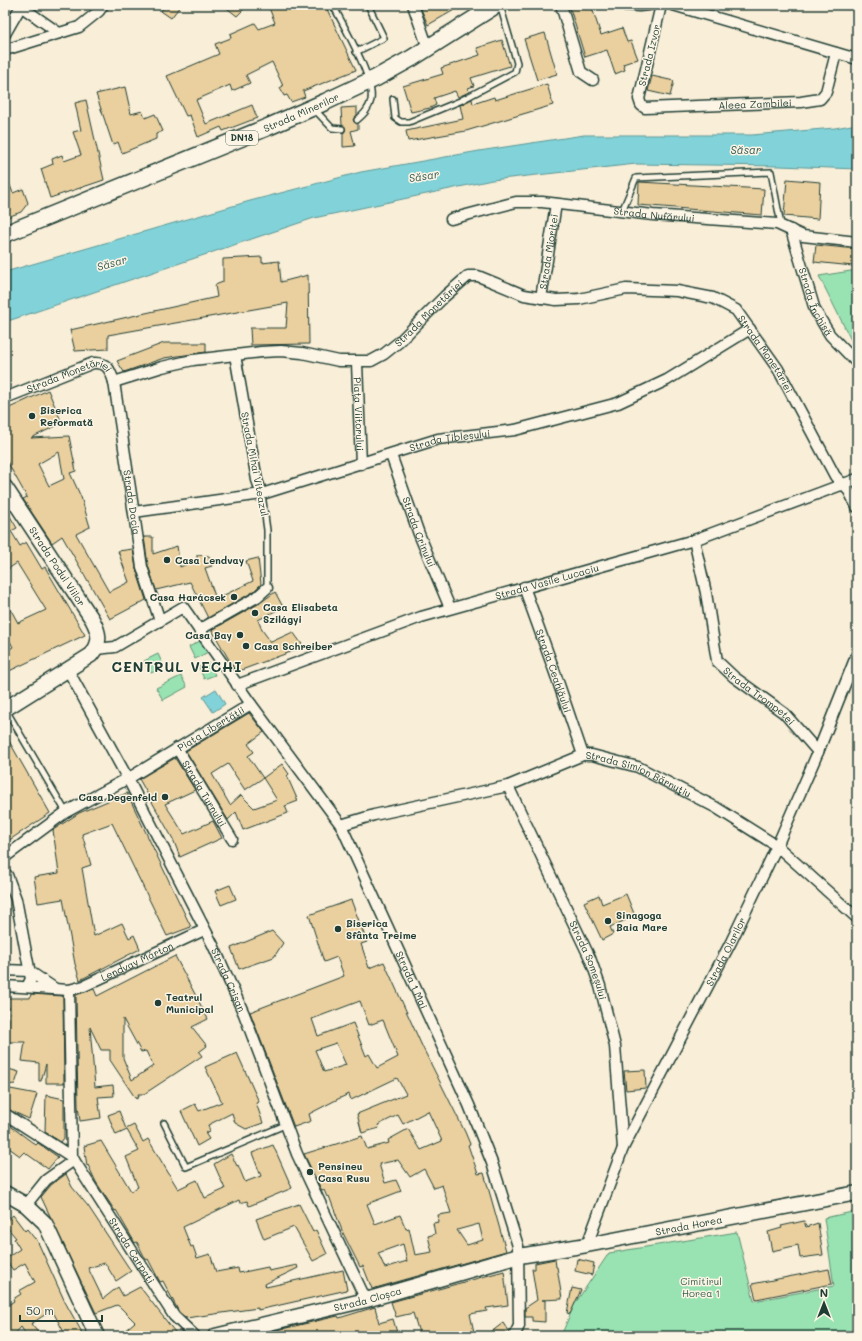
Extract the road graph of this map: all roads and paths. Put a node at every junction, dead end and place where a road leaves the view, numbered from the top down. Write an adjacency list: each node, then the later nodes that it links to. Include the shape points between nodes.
1 (103, 5): 13 (street, via 79,27)
2 (333, 5): 17 (lane)
3 (368, 5): 17 (lane, via 384,38)
4 (413, 5): 15 (street)
5 (496, 5): 15 (main road, Strada Minerilor / DN18)
6 (500, 5): 22 (lane, via 517,63 515,72 460,102 409,122 401,122 395,118)
7 (561, 5): 20 (street, via 581,72)
8 (624, 5): 9 (street)
9 (649, 5)
10 (661, 5): 23 (street, Strada Izvor, via 639,99)
11 (673, 5): 18 (street)
12 (20, 6): 13 (street); 14 (street)
13 (59, 33): 16 (street)
14 (5, 34)
15 (428, 48): 21 (main road, Strada Minerilor / DN18)
16 (5, 50)
17 (356, 52): 21 (lane)
18 (836, 53): 19 (street); 23 (street, Aleea Zambilei, via 826,92 820,99 658,108 645,108)
19 (857, 59)
20 (593, 80)
21 (369, 81): 24 (main road, Strada Minerilor / DN18); 25 (lane, via 371,98 368,110)
22 (393, 99)
23 (641, 105)
24 (313, 107): 26 (lane, via 332,128); 32 (main road, Strada Minerilor / DN18, via 268,128)
25 (357, 120)
26 (342, 129)
27 (556, 204): 28 (street, Strada Nufărului); 29 (street, Strada Nufărului, via 516,202); 34 (street, Strada Mioriței)
28 (622, 211): 30 (street, Strada Nufărului); 30 (lane, via 636,178 771,172)
29 (451, 219)
30 (781, 225): 31 (street, Strada Nufărului)
31 (791, 230): 33 (street, Strada Nufărului, via 803,236); 38 (street, Strada Închisă, via 815,310 830,335)
32 (5, 234)
33 (857, 242)
34 (541, 298): 35 (street, Strada Monetăriei, via 579,299 626,289 677,291 713,298 726,304 736,310); 37 (street, Strada Monetăriei, via 524,295 478,276 468,276 458,282 384,354 371,361)
35 (750, 329): 41 (street, Strada Țibleșului, via 668,380 618,403 516,430 438,439); 44 (street, Strada Monetăriei, via 778,369 836,476)
36 (235, 355): 37 (street, Strada Monetăriei, via 281,351); 39 (street, Strada Monetăriei, via 192,360); 46 (street, Strada Mihai Viteazul, via 256,480)
37 (357, 363): 42 (street, Piața Viitorului)
38 (857, 363)
39 (114, 382): 40 (street, Strada Monetăriei, via 110,368 102,362 93,363); 48 (street, Strada Dacia)
40 (5, 398)
41 (391, 455): 42 (street, Strada Țibleșului); 52 (street, Strada Crinului, via 419,534)
42 (362, 464): 46 (street, Strada Țibleșului)
43 (857, 479): 44 (street, Strada Vasile Lucaciu)
44 (844, 484): 47 (street); 49 (street, Strada Vasile Lucaciu)
45 (5, 487): 55 (street, Strada Podul Viilor, via 98,630 99,640)
46 (262, 494): 48 (street, Strada Țibleșului); 51 (lane, Strada Mihai Viteazul, via 267,530)
47 (857, 507)
48 (134, 512): 53 (street, Strada Dacia, via 142,567)
49 (694, 540): 50 (street, Strada Vasile Lucaciu); 63 (street, Strada Trompetei, via 717,661 734,677 784,713)
50 (524, 587): 52 (street, Strada Vasile Lucaciu); 64 (street, Strada Ceahlăului)
51 (267, 588): 54 (street, Strada Mihai Viteazul, via 257,598)
52 (450, 608): 59 (street, Strada Vasile Lucaciu)
53 (160, 620): 54 (street, Piața Libertății, via 183,607); 55 (street, Piața Libertății, via 115,647)
54 (199, 630): 59 (street, Piața Libertății)
55 (96, 649): 58 (street)
56 (857, 654): 57 (street, Strada Olarilor)
57 (854, 669): 63 (street, Strada Olarilor)
58 (68, 670): 61 (street); 65 (street, Strada Crișan)
59 (237, 685): 60 (street, Piața Libertății)
60 (251, 704): 62 (street, Piața Libertății); 68 (street, Strada 1 Mai)
61 (5, 709): 67 (lane)
62 (177, 749): 65 (street, Piața Libertății); 69 (street, Strada Turnului)
63 (818, 752): 70 (street, Strada Olarilor)
64 (583, 755): 66 (street, Strada Simion Bărnuțiu); 70 (street, Strada Simion Bărnuțiu, via 638,766 715,807)
65 (128, 779): 67 (street, Piața Libertății); 75 (street, Strada Crișan)
66 (508, 786): 68 (street, Strada Simion Bărnuțiu, via 374,815); 85 (street, Strada Someșului, via 590,958 600,986 615,1046)
67 (66, 812): 71 (street, Piața Libertății)
68 (342, 825): 91 (street, Strada 1 Mai, via 469,1106 510,1218)
69 (232, 839)
70 (777, 846): 73 (street, Strada Simion Bărnuțiu); 85 (street, Strada Olarilor, via 731,942)
71 (5, 857)
72 (5, 874): 77 (street, via 16,899)
73 (853, 908): 74 (street, Strada Simion Bărnuțiu)
74 (857, 918)
75 (204, 930): 81 (street, Lendvay Márton, via 84,986); 84 (street, Strada Crișan, via 244,1014)
76 (5, 970): 77 (street)
77 (29, 971): 79 (street, via 31,979); 80 (street)
78 (5, 986): 79 (street)
79 (26, 987): 80 (street)
80 (56, 989): 81 (street)
81 (69, 990): 86 (street)
82 (5, 1114): 86 (street)
83 (164, 1124): 84 (lane, via 186,1167)
84 (286, 1125): 92 (street, Strada Crișan, via 297,1154)
85 (623, 1148): 90 (street, Strada Olarilor)
86 (73, 1159): 89 (street, via 46,1180); 94 (street, Strada Carpați, via 174,1316)
87 (5, 1193): 89 (street)
88 (857, 1193): 90 (street, Strada Horea)
89 (26, 1204): 93 (street, via 45,1222)
90 (587, 1244): 91 (street, Strada Horea)
91 (519, 1256): 92 (street, Strada Cloșca); 96 (street, Strada 1 Mai, via 519,1326)
92 (366, 1300): 95 (street, Strada Cloșca)
93 (99, 1333)
94 (195, 1336)
95 (215, 1336)
96 (514, 1336)

